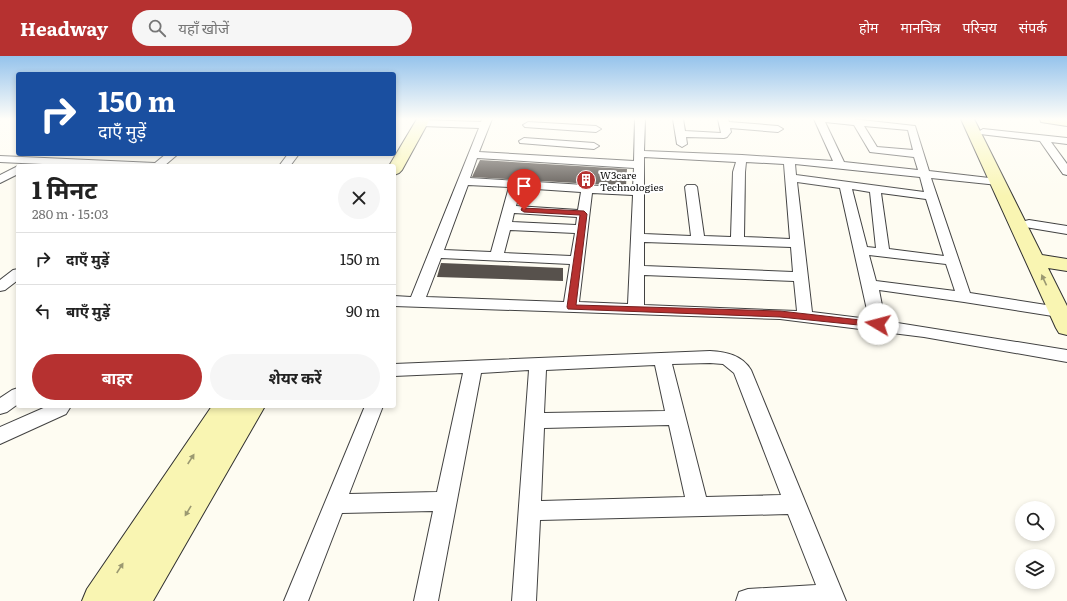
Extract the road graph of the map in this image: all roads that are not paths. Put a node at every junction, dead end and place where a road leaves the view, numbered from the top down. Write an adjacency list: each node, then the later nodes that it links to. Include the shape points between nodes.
1 (407, 144): 31 (street)
2 (477, 144): 15 (street)
3 (523, 144): 20 (street)
4 (572, 144): 13 (street)
5 (639, 144): 23 (street)
6 (682, 144): 19 (street)
7 (831, 144): 30 (street)
8 (870, 144): 14 (street, via 874,150)
9 (917, 144): 14 (street)
10 (980, 144): 38 (street)
11 (989, 144): 48 (street)
12 (1048, 144): 33 (street)
13 (594, 146): 25 (street)
14 (919, 154): 34 (street)
15 (473, 155): 20 (street); 37 (street)
16 (40, 156): 26 (street)
17 (170, 156): 28 (street)
18 (292, 156): 29 (street)
19 (684, 156): 21 (street); 23 (street)
20 (520, 158): 25 (street)
21 (742, 158): 24 (street); 54 (street, via 739,172)
22 (0, 159): 26 (street)
23 (639, 160): 25 (street); 44 (street)
24 (789, 161): 30 (street); 35 (street)
25 (591, 162)
26 (28, 163): 27 (street)
27 (71, 164)
28 (160, 164)
29 (286, 164)
30 (840, 165): 34 (street)
31 (396, 166)
32 (16, 170): 36 (street)
33 (1067, 172)
34 (924, 173): 38 (street); 45 (street)
35 (791, 178): 40 (street); 55 (street)
36 (0, 180)
37 (463, 181): 39 (street); 58 (street)
38 (998, 182): 62 (street)
39 (516, 184): 42 (street); 46 (street)
40 (844, 185): 43 (street); 56 (street)
41 (690, 187): 53 (street)
42 (587, 189): 44 (street); 47 (street)
43 (875, 189): 45 (street); 57 (street)
44 (639, 192): 52 (street)
45 (931, 196): 61 (street)
46 (509, 209): 47 (street); 49 (street)
47 (584, 214): 50 (street)
48 (1029, 224): 51 (street); 62 (street)
49 (504, 226): 50 (street); 59 (street)
50 (582, 229): 60 (street)
51 (1067, 230)
52 (638, 238): 53 (street); 63 (street)
53 (698, 240): 54 (street)
54 (737, 241): 55 (street)
55 (798, 243): 65 (street)
56 (861, 250): 57 (street); 66 (street)
57 (883, 252): 61 (street)
58 (436, 254): 59 (street); 70 (street)
59 (496, 256): 60 (street)
60 (577, 260): 72 (street)
61 (953, 261): 68 (street)
62 (1050, 262): 71 (street)
63 (637, 270): 65 (street); 73 (street)
64 (16, 275): 67 (street)
65 (801, 277): 74 (street)
66 (870, 285): 68 (street); 75 (street)
67 (0, 287)
68 (964, 297): 71 (street)
69 (396, 301): 70 (street)
70 (418, 302): 72 (street)
71 (1063, 305): 76 (street)
72 (571, 307): 73 (street)
73 (636, 309): 74 (street)
74 (805, 316): 75 (street)
75 (878, 324): 77 (street)
76 (1067, 328)
77 (1067, 356)
78 (662, 359): 79 (street); 88 (street); 93 (street, via 710,357 734,361 742,370)
79 (538, 364): 80 (street); 89 (street)
80 (473, 367): 81 (street); 91 (street)
81 (396, 370)
82 (16, 396): 83 (street)
83 (0, 407)
84 (60, 408): 90 (street)
85 (225, 408): 97 (street, one-way to 85)
86 (251, 408): 98 (street, one-way to 98)
87 (373, 408): 92 (street)
88 (677, 418): 89 (street); 94 (street)
89 (534, 421): 95 (street)
90 (0, 436)
91 (446, 502): 92 (street); 100 (street)
92 (335, 504): 99 (street)
93 (795, 504): 94 (street); 96 (street)
94 (698, 507): 95 (street)
95 (529, 511): 101 (street)
96 (833, 599): 102 (street)
97 (99, 601)
98 (134, 601)
99 (296, 601)
100 (426, 601)
101 (524, 601)
102 (748, 601)

